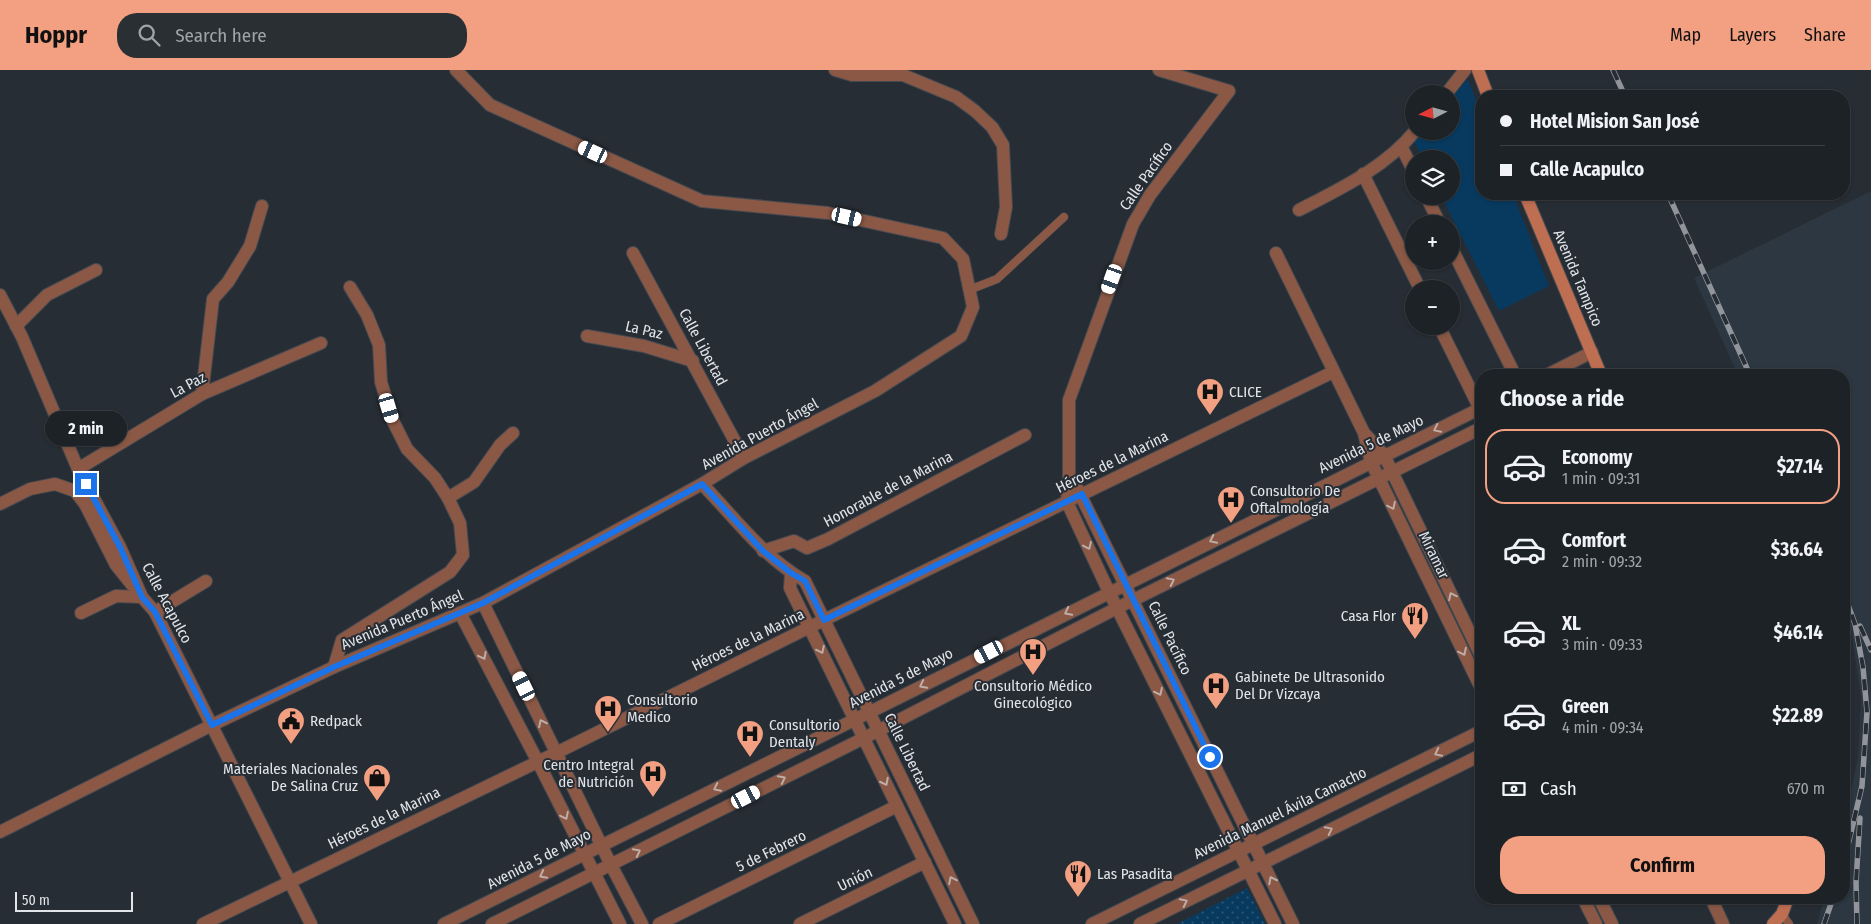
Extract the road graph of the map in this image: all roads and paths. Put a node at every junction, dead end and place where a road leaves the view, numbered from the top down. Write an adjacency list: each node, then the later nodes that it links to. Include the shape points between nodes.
1 (456, 70): 23 (street, Avenida Puerto Ángel, via 490,105 702,201 828,213 943,238 963,259)
2 (835, 70): 16 (street, via 852,75 903,75 956,96 981,116 1003,145 1006,207)
3 (1159, 70): 47 (street, Calle Pacífico, via 1229,91 1150,195 1133,224 1069,400)
4 (1465, 70): 6 (street)
5 (1478, 70): 7 (main road)
6 (1453, 85)
7 (1486, 90)
8 (1408, 140): 9 (street)
9 (1402, 148): 10 (street); 11 (street)
10 (1405, 154)
11 (1364, 174): 14 (street); 21 (street)
12 (1528, 200): 29 (main road, Avenida Tampico)
13 (262, 206): 35 (street, via 250,246 213,300)
14 (1298, 210)
15 (1064, 216): 23 (lane, via 997,279)
16 (1001, 234)
17 (633, 253): 30 (street, Calle Libertad)
18 (1276, 253): 34 (street, Miramar)
19 (1460, 265): 31 (street)
20 (96, 270): 25 (street, via 47,295)
21 (1416, 280)
22 (350, 287): 51 (street, via 379,345 381,382 393,421 407,449 435,478)
23 (969, 290): 43 (street, Avenida Puerto Ángel, via 972,307 961,336 875,391)
24 (0, 295): 25 (street, Calle Acapulco)
25 (16, 326): 45 (street, Calle Acapulco)
26 (1444, 335): 36 (street)
27 (587, 336): 30 (street, La Paz, via 644,346)
28 (321, 343): 35 (street, La Paz)
29 (1592, 352): 32 (street); 33 (main road, Avenida Tampico)
30 (693, 362): 43 (street, Calle Libertad)
31 (1512, 369)
32 (1559, 369)
33 (1597, 369)
34 (1333, 372): 40 (street, Miramar); 50 (street, Héroes de la Marina)
35 (202, 394): 45 (street, La Paz)
36 (1475, 397)
37 (1475, 412): 42 (street, Avenida 5 de Mayo, one-way to 42)
38 (1475, 431): 46 (street)
39 (513, 433): 51 (street, via 496,450 474,482)
40 (1364, 433): 42 (street, Miramar); 44 (street, Miramar)
41 (1025, 435): 54 (street, Honorable de la Marina, via 828,539 807,548 794,540)
42 (1384, 455): 44 (street, Avenida 5 de Mayo); 46 (street, Miramar)
43 (744, 458): 49 (street, Avenida Puerto Ángel)
44 (1371, 462): 48 (street, Miramar); 57 (street, Avenida 5 de Mayo, one-way to 57)
45 (78, 469): 59 (street, Calle Acapulco, via 120,547)
46 (1391, 472): 48 (street); 68 (street, Miramar, one-way to 46)
47 (1069, 476): 50 (street, Calle Pacífico); 52 (street, Calle Pacífico)
48 (1379, 478): 60 (street, one-way to 48); 70 (street, Miramar, one-way to 70)
49 (702, 484): 54 (street, Calle Libertad); 61 (street, Avenida Puerto Ángel)
50 (1082, 494): 52 (street, Héroes de la Marina); 57 (street, Calle Pacífico)
51 (448, 498): 69 (street, via 460,523 463,555 450,572 342,640)
52 (1067, 502): 58 (street, Calle Pacífico, one-way to 58); 66 (street, Héroes de la Marina)
53 (0, 504): 59 (street, via 30,489 55,484 75,491 116,565)
54 (763, 551): 55 (street, Calle Libertad)
55 (791, 573): 66 (street, Calle Libertad, via 805,581); 67 (street, via 790,588)
56 (206, 581): 63 (street)
57 (1125, 584): 58 (street, Avenida 5 de Mayo); 60 (street, Calle Pacífico)
58 (1109, 592): 62 (street, Calle Pacífico); 71 (street, Avenida 5 de Mayo, one-way to 71)
59 (142, 597): 63 (street, Calle Acapulco); 64 (street, via 116,596)
60 (1133, 600): 62 (street); 82 (street, Calle Pacífico)
61 (483, 603): 65 (street, Avenida Puerto Ángel); 77 (street, one-way to 61)
62 (1117, 608): 74 (street); 84 (street, Calle Pacífico, one-way to 84)
63 (155, 612): 73 (street, Calle Acapulco)
64 (81, 613)
65 (460, 613): 69 (street, Avenida Puerto Ángel); 79 (street, one-way to 79)
66 (824, 620): 67 (street, Héroes de la Marina); 71 (street, Calle Libertad)
67 (810, 627): 72 (street, one-way to 72); 77 (street, Héroes de la Marina)
68 (1475, 644)
69 (334, 667): 73 (street, Avenida Puerto Ángel)
70 (1475, 676)
71 (870, 712): 72 (street, Avenida 5 de Mayo); 74 (street, Calle Libertad)
72 (854, 720): 76 (street); 83 (street, Avenida 5 de Mayo, one-way to 83)
73 (212, 725): 81 (street, Avenida Puerto Ángel); 91 (street, Calle Acapulco)
74 (878, 730): 76 (street); 107 (street, Calle Libertad, one-way to 74)
75 (1475, 734): 82 (street, Avenida Manuel Ávila Camacho, one-way to 82)
76 (864, 738): 80 (street, one-way to 80); 88 (street, one-way to 76)
77 (556, 753): 79 (street, Héroes de la Marina); 83 (street)
78 (1475, 758): 87 (street, one-way to 78)
79 (538, 762): 85 (street, one-way to 85); 91 (street, Héroes de la Marina)
80 (897, 806): 86 (street); 104 (street, 5 de Febrero)
81 (0, 832)
82 (1254, 844): 84 (street, Avenida Manuel Ávila Camacho); 87 (street, Calle Pacífico)
83 (602, 845): 85 (street, Avenida 5 de Mayo); 88 (street)
84 (1238, 852): 89 (street, Calle Pacífico); 108 (street, Avenida Manuel Ávila Camacho)
85 (584, 854): 90 (street); 96 (street, Avenida 5 de Mayo, one-way to 96)
86 (925, 862): 105 (street, Unión); 106 (street)
87 (1263, 863): 89 (street); 111 (street, Calle Pacífico, one-way to 87)
88 (611, 865): 90 (street); 103 (street)
89 (1248, 871): 109 (street, one-way to 89); 110 (street, Calle Pacífico)
90 (594, 874): 101 (street); 102 (street)
91 (290, 880): 98 (street, Héroes de la Marina); 99 (street, Calle Acapulco)
92 (1586, 904): 112 (street)
93 (1602, 904): 113 (street)
94 (1714, 904): 114 (street)
95 (1787, 904): 97 (main road)
96 (482, 906): 100 (street, Avenida 5 de Mayo); 101 (street)
97 (1785, 919): 115 (main road)
98 (204, 924)
99 (311, 924)
100 (444, 924)
101 (492, 924)
102 (620, 924)
103 (642, 924)
104 (659, 924)
105 (800, 924)
106 (956, 924)
107 (973, 924)
108 (1092, 924)
109 (1140, 924)
110 (1274, 924)
111 (1294, 924)
112 (1596, 924)
113 (1612, 924)
114 (1723, 924)
115 (1772, 924)

